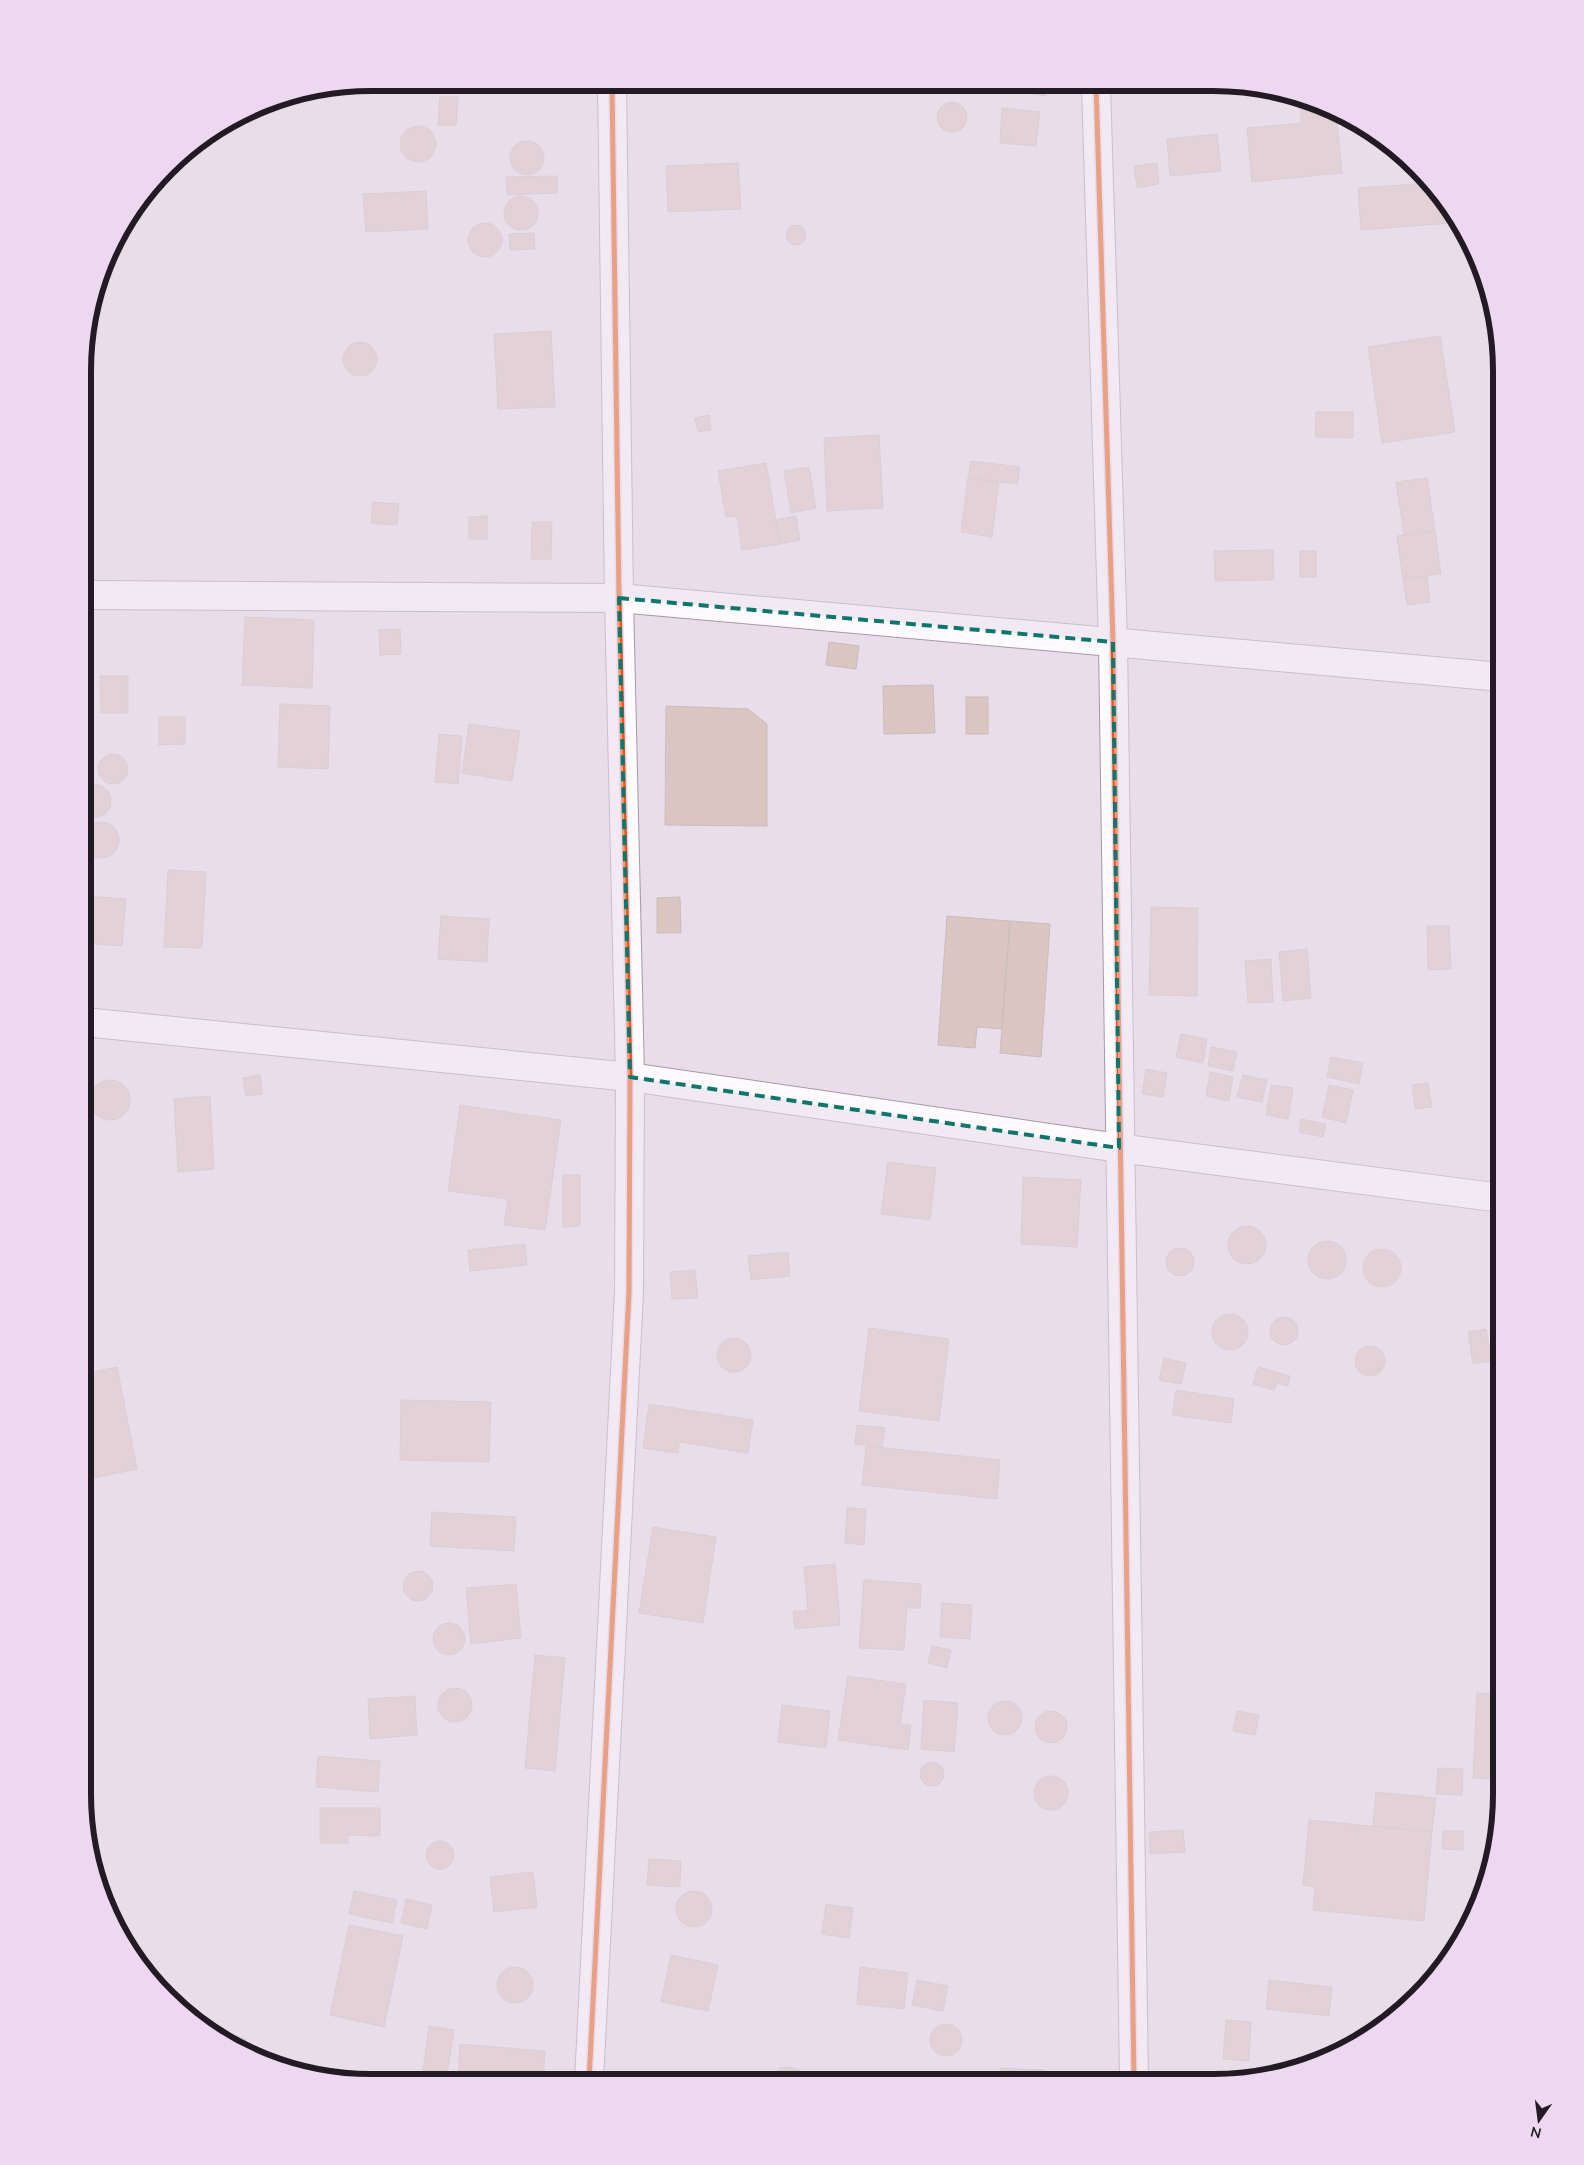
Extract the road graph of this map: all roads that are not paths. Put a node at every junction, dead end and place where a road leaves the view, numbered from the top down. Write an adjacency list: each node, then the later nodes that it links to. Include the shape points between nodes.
1 (612, 91): 4 (street)
2 (1096, 91): 5 (street)
3 (91, 595): 4 (street)
4 (619, 598): 5 (street); 8 (street)
5 (1114, 642): 6 (street); 9 (street)
6 (1493, 676)
7 (91, 1023): 8 (street)
8 (630, 1076): 9 (street); 11 (street, via 628,1292)
9 (1119, 1148): 10 (street); 12 (street)
10 (1493, 1197)
11 (589, 2074)
12 (1134, 2074)

